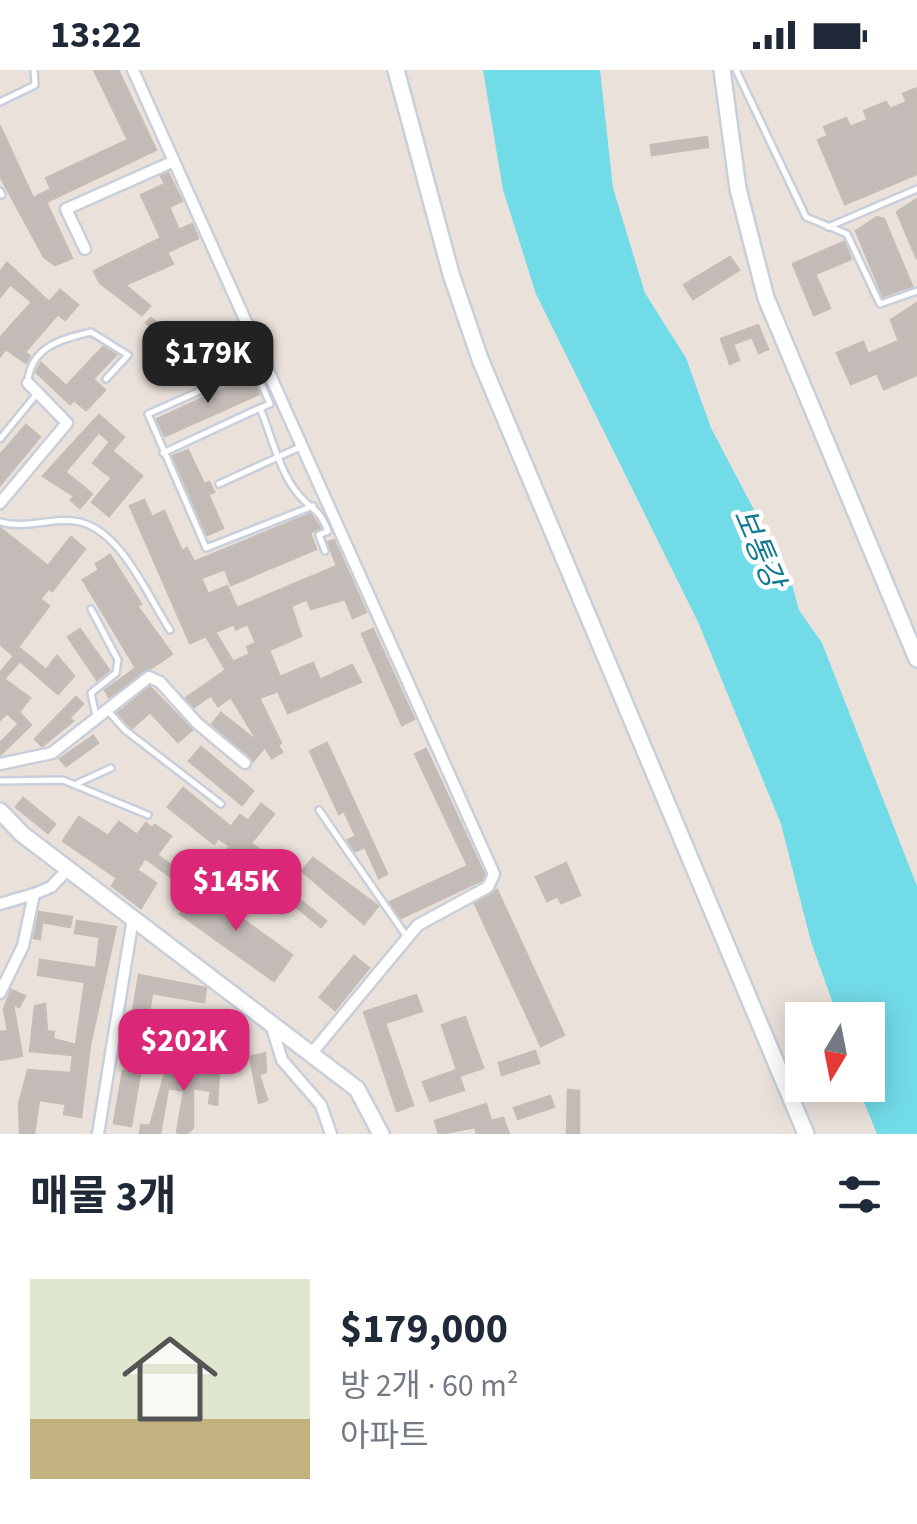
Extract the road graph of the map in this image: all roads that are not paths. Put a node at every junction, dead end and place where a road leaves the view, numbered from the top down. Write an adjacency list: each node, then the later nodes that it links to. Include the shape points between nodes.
1 (34, 70): 6 (lane, via 35,85)
2 (133, 70): 7 (street)
3 (396, 70): 49 (main road, via 452,274 507,428)
4 (722, 70): 27 (main road, via 738,189 766,298)
5 (736, 70): 9 (lane, via 800,209)
6 (0, 102)
7 (172, 162): 10 (street, via 66,209); 17 (street)
8 (917, 189): 9 (lane)
9 (828, 227): 11 (lane, via 854,244 880,304)
10 (84, 250)
11 (917, 291)
12 (106, 379): 13 (lane, via 128,355 91,332 56,340 30,368)
13 (28, 383): 14 (street)
14 (38, 393): 16 (lane); 21 (street, via 68,423)
15 (260, 408): 18 (lane); 18 (lane, via 270,404 254,367 148,414); 19 (lane)
16 (0, 438)
17 (300, 446): 19 (lane); 42 (street, via 494,874 488,888 423,922)
18 (164, 453): 22 (lane, via 206,548)
19 (280, 456): 20 (lane); 22 (lane, via 298,495)
20 (219, 484)
21 (0, 503)
22 (313, 506): 24 (lane, via 328,531 319,535)
23 (0, 522): 26 (lane, via 79,522 110,537)
24 (325, 551)
25 (90, 609): 28 (lane, via 118,660 116,674 91,694)
26 (170, 630)
27 (917, 660)
28 (100, 712): 29 (street, via 154,678); 30 (street, via 46,756); 34 (lane)
29 (245, 763)
30 (0, 764)
31 (111, 768): 33 (lane)
32 (0, 780): 33 (lane)
33 (75, 784): 36 (lane)
34 (221, 804)
35 (319, 810): 42 (lane)
36 (148, 815)
37 (3, 820): 38 (main road)
38 (69, 868): 39 (street); 41 (main road)
39 (34, 894): 40 (street); 43 (street, via 23,946)
40 (0, 904)
41 (133, 918): 44 (main road); 46 (street)
42 (408, 938): 45 (street)
43 (0, 993)
44 (270, 1023): 45 (main road); 47 (street, via 282,1060 321,1105)
45 (312, 1054): 48 (main road, via 357,1090)
46 (98, 1134)
47 (330, 1134)
48 (381, 1134)
49 (806, 1134)

